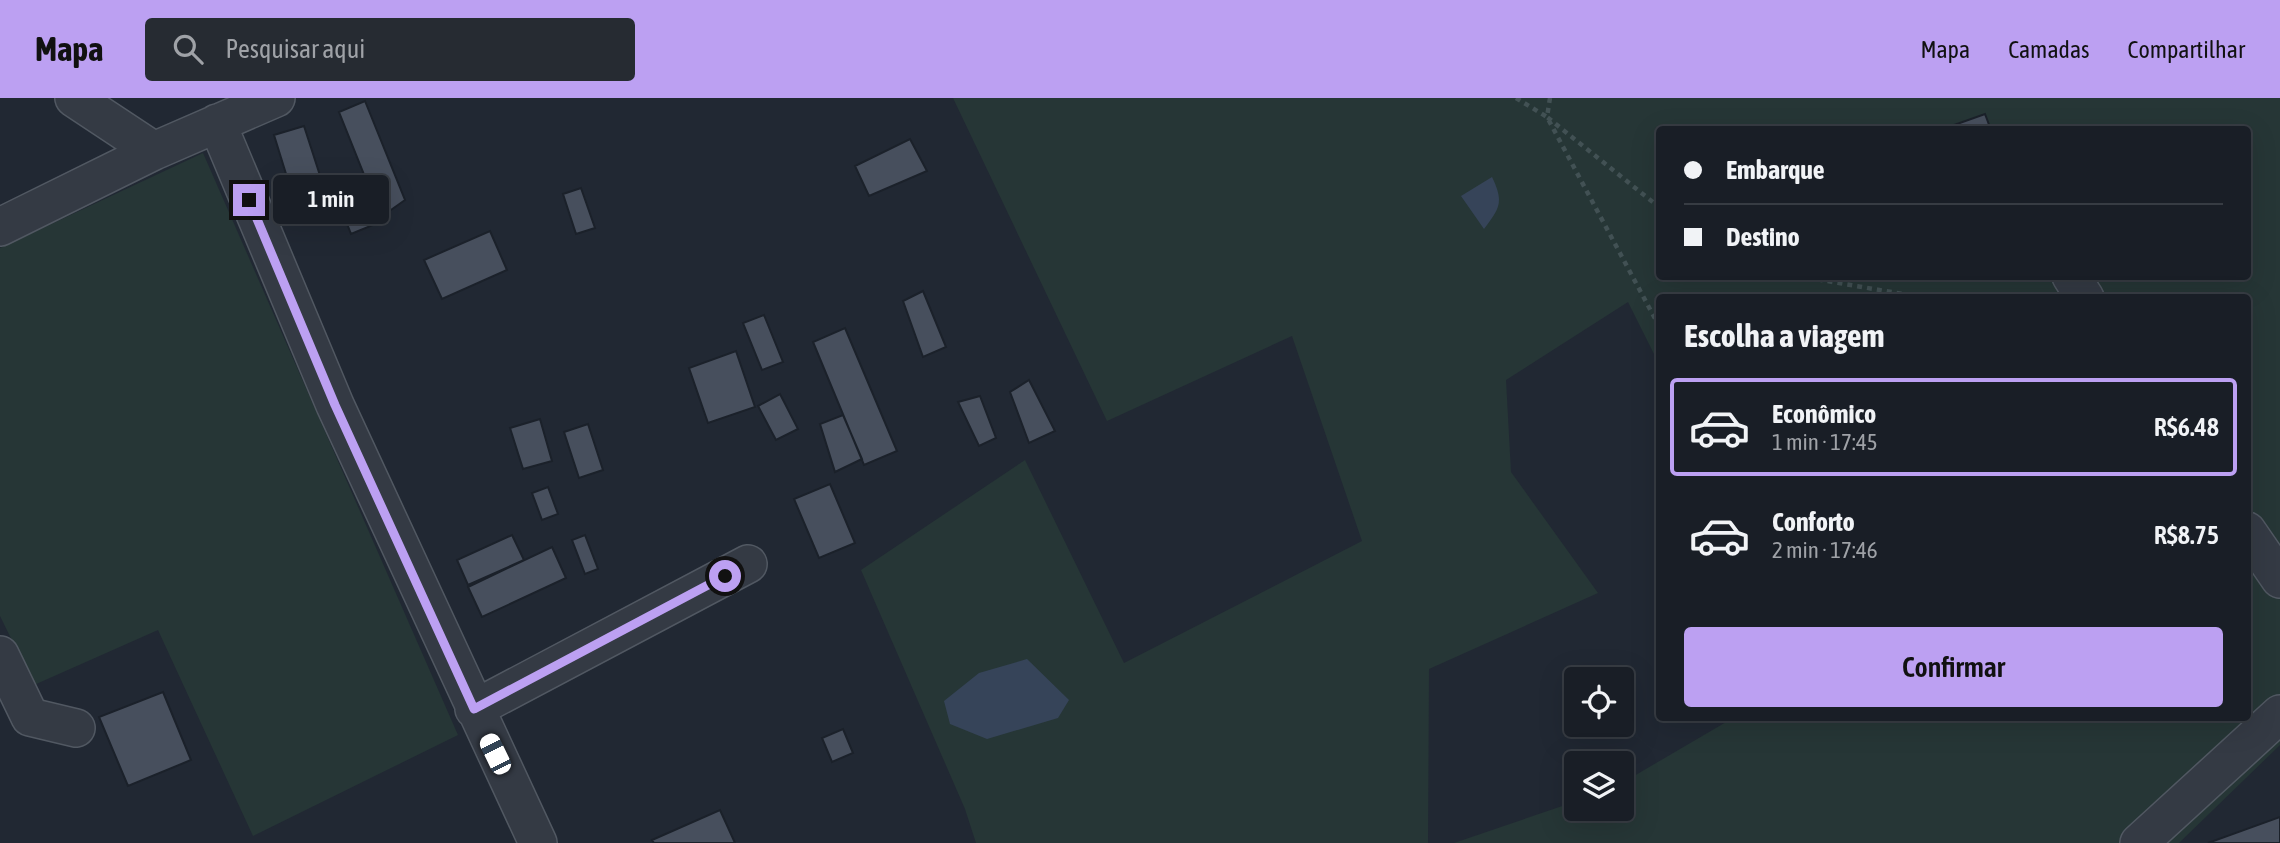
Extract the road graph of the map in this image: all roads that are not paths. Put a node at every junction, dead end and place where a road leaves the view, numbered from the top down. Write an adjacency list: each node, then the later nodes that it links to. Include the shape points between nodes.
1 (74, 98): 4 (street)
2 (276, 98): 3 (street)
3 (217, 122): 4 (street); 10 (street, via 335,405)
4 (154, 151): 5 (street)
5 (0, 227)
6 (2251, 537): 8 (street)
7 (748, 564): 10 (street)
8 (2280, 579)
9 (0, 655): 12 (street, via 30,717)
10 (474, 709): 13 (street)
11 (2280, 714): 14 (street)
12 (76, 728)
13 (538, 843)
14 (2139, 843)

